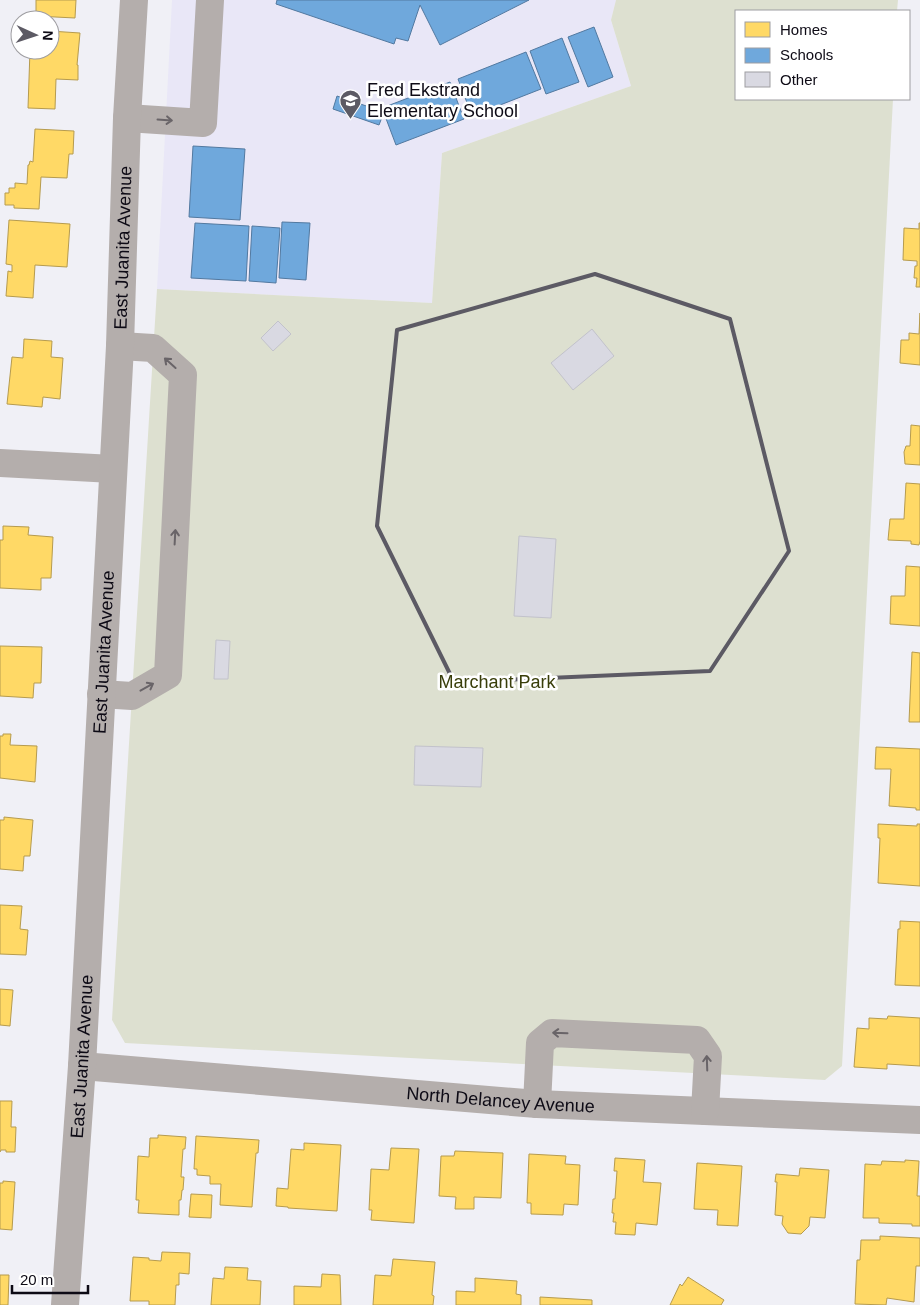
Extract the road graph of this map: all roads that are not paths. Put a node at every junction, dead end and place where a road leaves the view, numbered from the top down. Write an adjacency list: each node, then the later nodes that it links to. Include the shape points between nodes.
1 (134, 0): 3 (street, East Juanita Avenue)
2 (210, 0): 3 (street, one-way to 2, via 203,122)
3 (128, 118): 4 (street, East Juanita Avenue)
4 (120, 346): 6 (street, East Juanita Avenue); 7 (street, one-way to 4, via 132,696 168,675 184,375 153,348)
5 (0, 463): 6 (street)
6 (113, 469): 7 (street, East Juanita Avenue)
7 (101, 694): 8 (street, East Juanita Avenue)
8 (82, 1066): 9 (street, North Delancey Avenue); 12 (street, East Juanita Avenue)
9 (537, 1104): 10 (street, North Delancey Avenue); 10 (street, one-way to 9, via 708,1056 697,1040 552,1033 540,1043)
10 (705, 1111): 11 (street, North Delancey Avenue)
11 (920, 1120)
12 (66, 1305)

